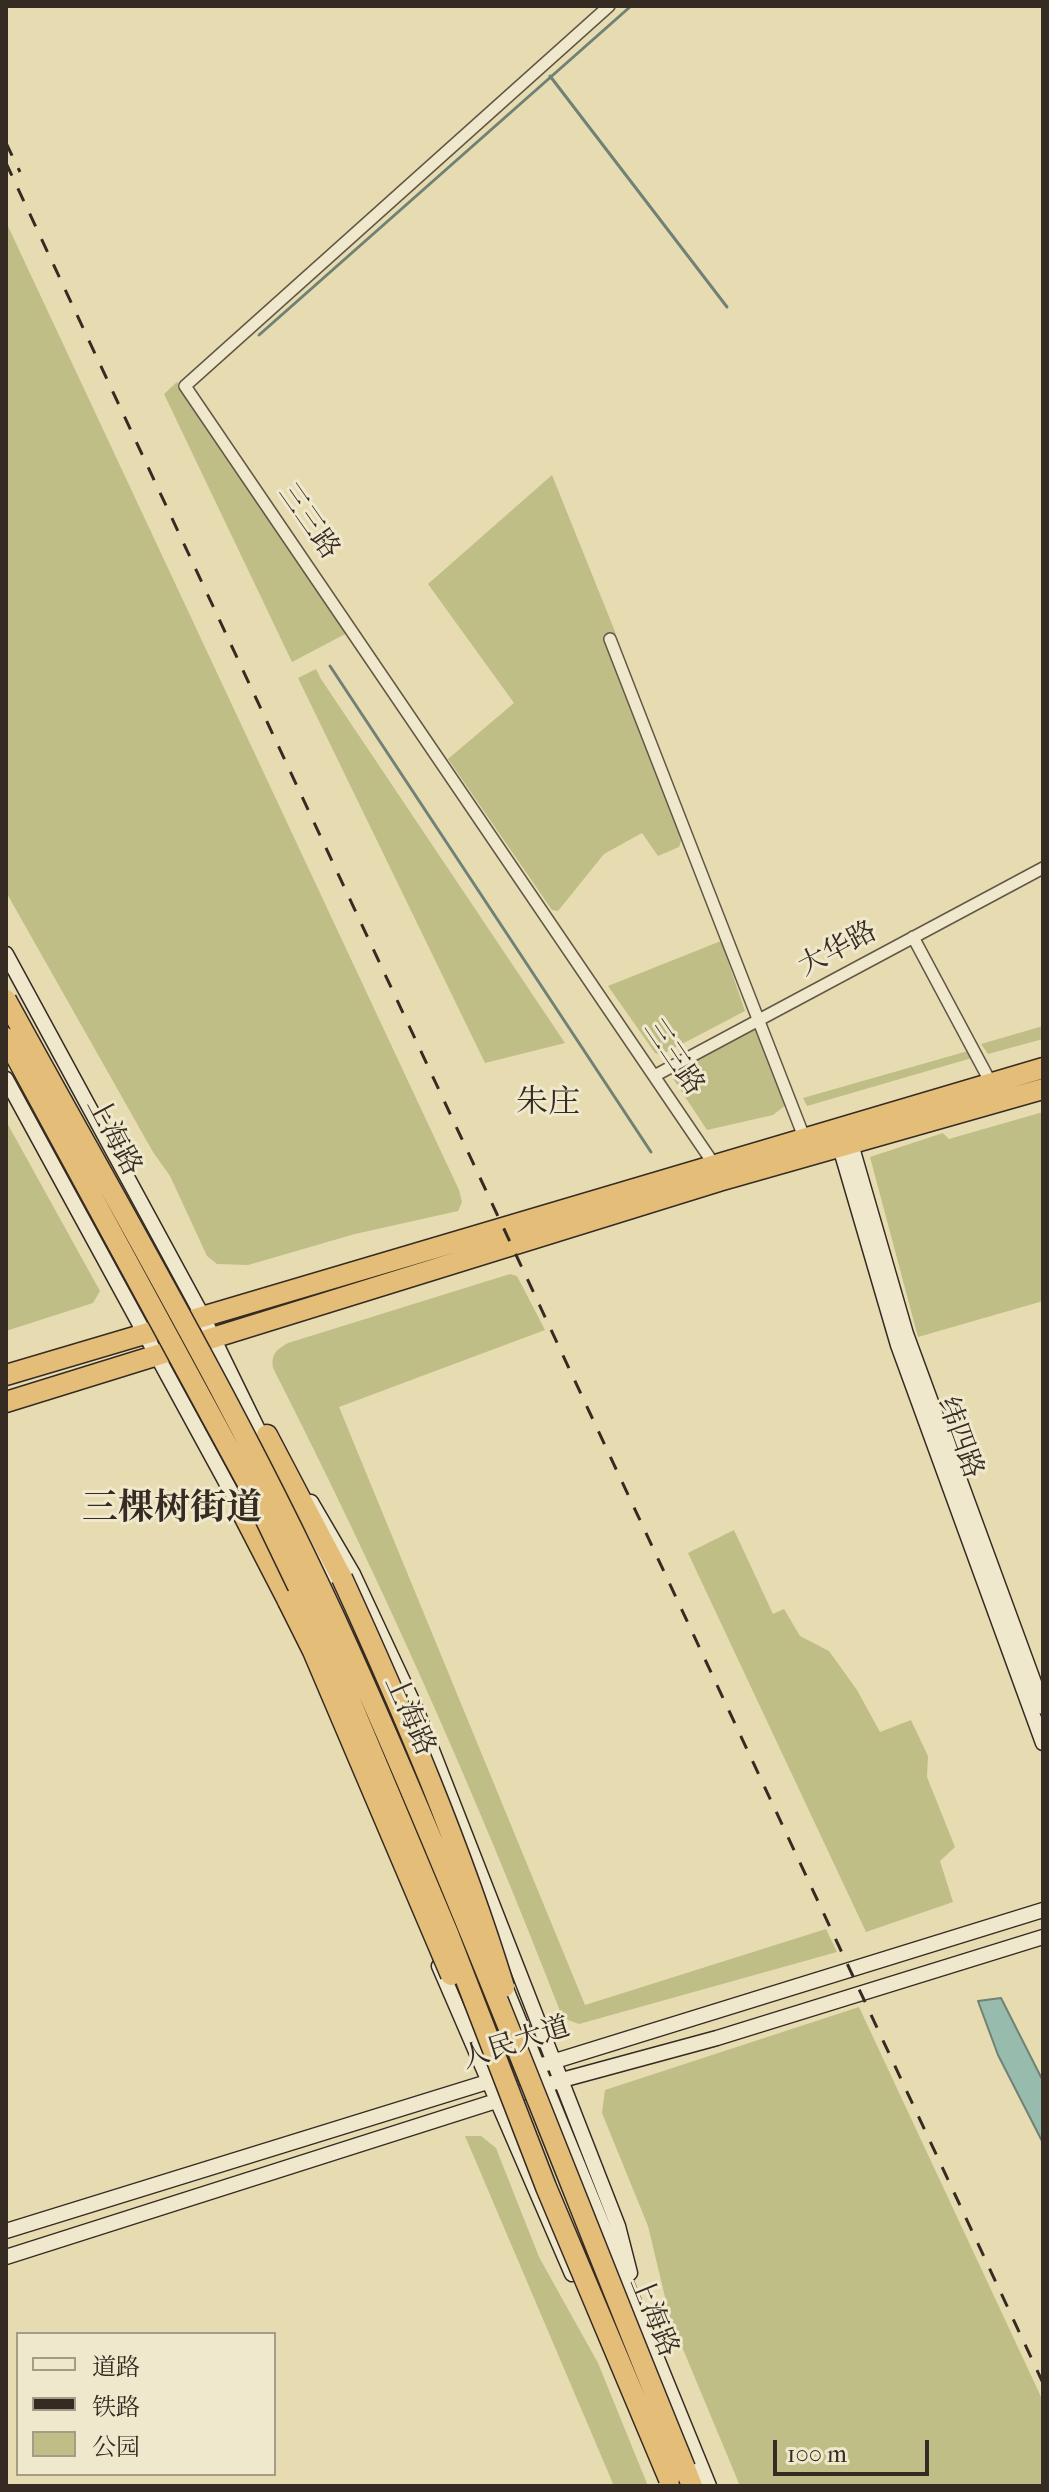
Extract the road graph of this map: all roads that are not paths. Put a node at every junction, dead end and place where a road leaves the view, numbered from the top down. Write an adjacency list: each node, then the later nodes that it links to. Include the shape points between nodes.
1 (609, 6): 10 (street, 三三路, via 185,386)
2 (610, 639): 7 (street)
3 (1043, 868): 4 (street, 大华路)
4 (913, 937): 7 (street, 大华路); 12 (street)
5 (6, 954): 17 (street, 上海路)
6 (6, 1000): 37 (highway, 上海路, bridge, via 321,1589 434,1846)
7 (758, 1019): 10 (street, 大华路); 14 (street)
8 (6, 1038): 35 (highway, 上海路, bridge, via 298,1584 449,1936)
9 (1043, 1068): 12 (highway)
10 (656, 1075): 16 (street, 三三路)
11 (6, 1079): 18 (street, 上海路)
12 (991, 1083): 14 (highway)
13 (1043, 1089): 15 (highway)
14 (804, 1137): 17 (highway)
15 (845, 1145): 19 (highway); 25 (street, 纬四路, via 906,1334); 26 (street, 纬四路, via 898,1345)
16 (709, 1157)
17 (202, 1315): 18 (highway); 19 (street, 上海路)
18 (145, 1332): 20 (street, 上海路); 21 (highway)
19 (218, 1346): 20 (highway); 23 (street, 上海路); 30 (street, 上海路, via 392,1712)
20 (159, 1356): 22 (highway); 24 (street, 上海路)
21 (6, 1375)
22 (6, 1402)
23 (267, 1435): 29 (street, 上海路, via 323,1520 416,1709); 37 (highway, bridge, via 342,1578 413,1742 483,1919 513,2017 561,2138)
24 (243, 1514): 32 (street, 上海路); 35 (highway, bridge, via 288,1601)
25 (1043, 1707)
26 (1043, 1743)
27 (1043, 1910): 29 (street, 人民大道)
28 (1043, 1937): 31 (street, 人民大道)
29 (553, 2059): 30 (street, 人民大道); 31 (street, 上海路)
30 (538, 2064): 32 (street, 人民大道); 33 (street, 上海路)
31 (562, 2080): 33 (street, 人民大道); 39 (street, 上海路, via 618,2226)
32 (489, 2081): 34 (street, 上海路); 36 (street, 人民大道)
33 (546, 2085): 34 (street, 人民大道); 39 (street, 上海路)
34 (497, 2101): 38 (street, 人民大道); 40 (street, 上海路)
35 (546, 2187): 41 (highway, 上海路, bridge)
36 (6, 2231)
37 (591, 2240): 42 (highway, 上海路, bridge)
38 (6, 2257)
39 (642, 2324): 43 (street, 上海路)
40 (663, 2486)
41 (672, 2486)
42 (692, 2486)
43 (709, 2486)

